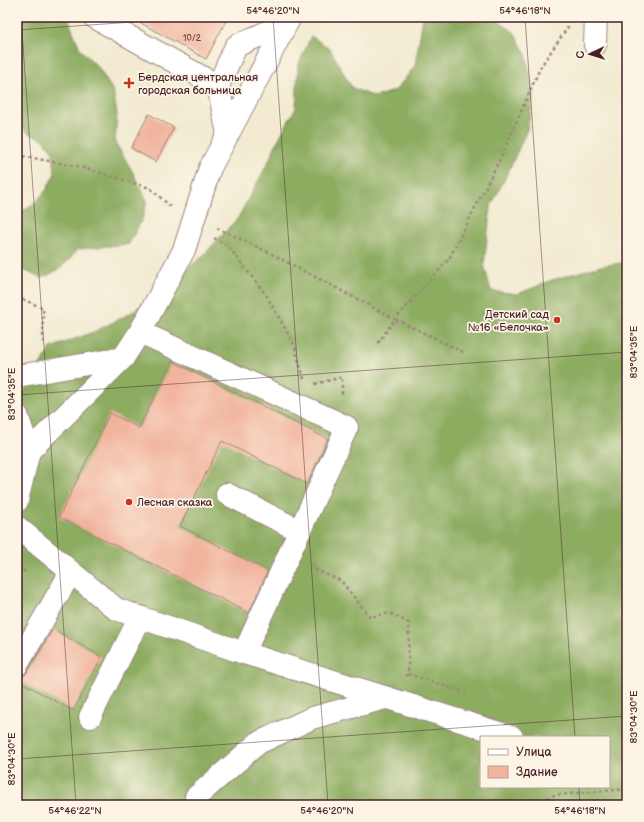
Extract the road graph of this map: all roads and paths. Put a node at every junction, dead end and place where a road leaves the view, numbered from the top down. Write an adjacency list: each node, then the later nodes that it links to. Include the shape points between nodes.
1 (94, 17): 6 (lane)
2 (596, 17): 5 (lane)
3 (289, 20): 6 (lane, via 236,46); 7 (lane)
4 (570, 23): 10 (path, via 541,66 502,156 449,259)
5 (595, 45)
6 (218, 86): 7 (lane)
7 (228, 134): 8 (lane, via 210,168)
8 (194, 217): 10 (path, via 264,250); 11 (lane, via 184,250)
9 (17, 297): 15 (path, via 43,308)
10 (395, 319): 12 (path); 13 (path)
11 (140, 332): 14 (lane); 22 (lane, via 347,427)
12 (378, 343)
13 (465, 353)
14 (123, 358): 15 (lane); 18 (lane)
15 (44, 371): 16 (lane)
16 (17, 376)
17 (17, 415): 18 (lane)
18 (29, 451): 20 (lane)
19 (227, 494): 22 (lane)
20 (17, 501)
21 (17, 527): 23 (lane)
22 (298, 536): 25 (lane); 27 (path, via 316,570 341,581 370,616 390,613 409,623 408,674)
23 (71, 572): 24 (lane, via 116,608); 26 (lane)
24 (140, 617): 25 (lane); 28 (lane)
25 (244, 653): 27 (lane)
26 (17, 665)
27 (386, 698): 29 (lane); 31 (lane, via 312,718 258,744)
28 (90, 717)
29 (509, 736)
30 (627, 789): 32 (path, via 554,795)
31 (196, 797)
32 (530, 805)

